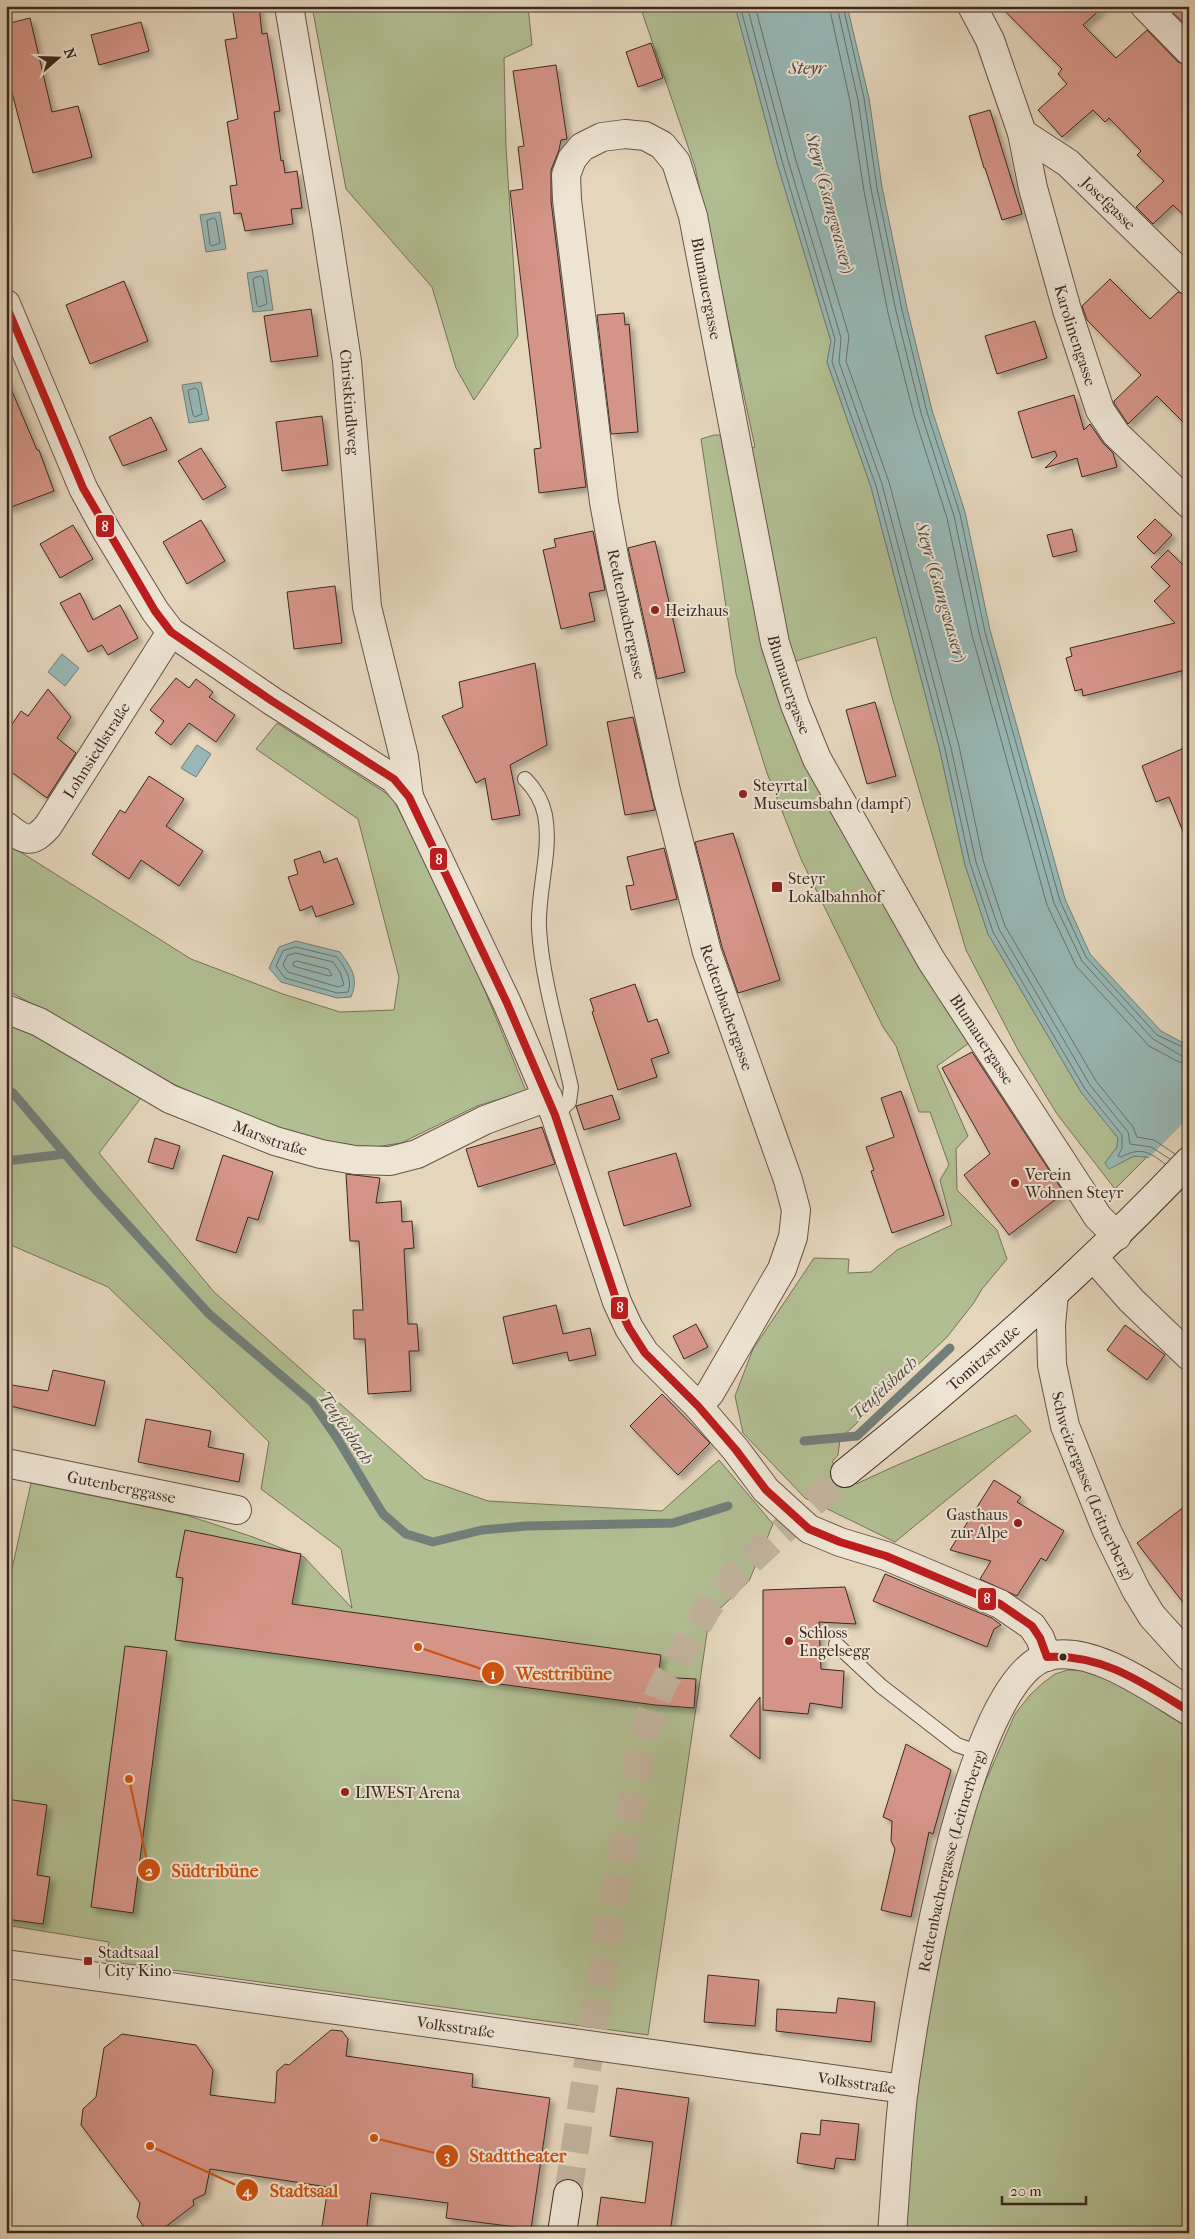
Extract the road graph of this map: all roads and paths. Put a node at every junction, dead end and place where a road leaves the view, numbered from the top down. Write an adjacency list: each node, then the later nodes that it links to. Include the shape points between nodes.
1 (290, 6): 12 (street, Christkindlweg, via 347,361 367,607 404,757)
2 (972, 6): 5 (street, Karolinengasse, via 990,40)
3 (1145, 6): 4 (street)
4 (1189, 51)
5 (1022, 133): 7 (street, Josefgasse, via 1068,163); 9 (street, Karolinengasse, via 1033,188 1067,310 1100,410 1116,434)
6 (582, 146): 17 (street, Blumauergasse, via 625,134 645,136 662,145 676,162 686,186 697,235 775,643 806,732 822,767 931,960 1098,1217); 21 (street, Redtenbachergasse, via 566,175 567,200 604,502 615,562 668,799 705,943 796,1210 793,1238 782,1269 710,1393)
7 (1189, 281)
8 (6, 304): 10 (street, via 83,488 155,611)
9 (1189, 504)
10 (171, 632): 12 (street, via 263,696 394,779); 13 (street, Lohnsiedlstraße, via 38,838 30,840)
11 (525, 778): 15 (lane, via 535,789 545,816 539,928 542,956 571,1087 568,1102)
12 (409, 797): 15 (street)
13 (6, 826)
14 (6, 1009): 15 (street, Marsstraße, via 39,1022 170,1099 275,1141 321,1154 355,1160 390,1161 418,1154 485,1120)
15 (552, 1106): 21 (street, via 617,1302 629,1328 645,1353)
16 (1189, 1161): 17 (street, Tomitzstraße)
17 (1116, 1236): 18 (street, Tomitzstraße)
18 (1094, 1258): 19 (street, Tomitzstraße); 20 (street)
19 (1054, 1294): 23 (street, Tomitzstraße, via 943,1393); 27 (street, Schweizergasse (Leitnerberg), via 1052,1365 1065,1426 1107,1531 1136,1590 1152,1616)
20 (1189, 1356)
21 (698, 1406): 26 (street, via 766,1490 809,1529 886,1556 1000,1604 1032,1626)
22 (6, 1463): 24 (street, Gutenberggasse)
23 (845, 1473)
24 (237, 1510)
25 (836, 1644): 29 (lane, via 881,1686 957,1745)
26 (1047, 1656): 28 (street, via 1080,1656 1102,1663); 29 (street, Redtenbachergasse (Leitnerberg), via 1034,1662 1014,1683)
27 (1189, 1657)
28 (1189, 1711)
29 (980, 1754): 31 (street, Redtenbachergasse (Leitnerberg), via 940,1889 920,1985)
30 (6, 1964): 31 (street, Volksstraße)
31 (904, 2089): 34 (street)
32 (568, 2194): 33 (street)
33 (562, 2233)
34 (892, 2233)

